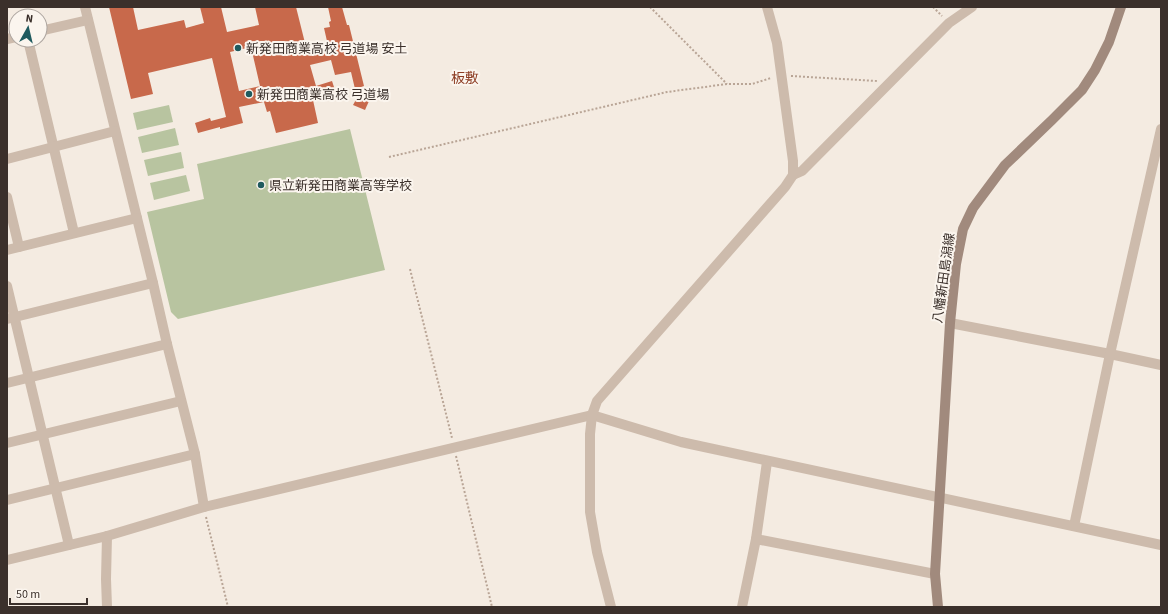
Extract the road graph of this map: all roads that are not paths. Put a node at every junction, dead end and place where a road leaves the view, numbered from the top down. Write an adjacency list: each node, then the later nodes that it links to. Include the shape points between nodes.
1 (85, 7): 5 (street)
2 (767, 7): 12 (street, via 777,43)
3 (972, 7): 12 (street, via 949,24 802,171)
4 (1121, 7): 21 (main road, 八幡新田島潟線, via 1096,70 1082,90 1005,165 973,208 963,229 956,264)
5 (88, 20): 6 (street); 9 (street)
6 (48, 29)
7 (30, 48): 10 (street)
8 (1161, 129): 23 (street)
9 (115, 131): 10 (street); 14 (street)
10 (54, 147): 11 (street); 15 (street)
11 (7, 159)
12 (793, 175): 28 (street, via 597,401)
13 (7, 197): 16 (street)
14 (137, 218): 15 (street); 18 (street)
15 (74, 233): 16 (street)
16 (19, 247): 17 (street)
17 (7, 250)
18 (153, 283): 20 (street); 22 (street)
19 (7, 286): 20 (street)
20 (11, 318): 25 (street)
21 (950, 324): 23 (street); 34 (main road, 八幡新田島潟線)
22 (167, 344): 25 (street); 27 (street)
23 (1110, 354): 24 (street); 37 (street)
24 (1161, 365)
25 (29, 378): 26 (street); 29 (street)
26 (7, 383)
27 (181, 401): 29 (street); 31 (street)
28 (592, 415): 32 (street, via 681,442); 36 (street); 45 (street, via 590,512)
29 (43, 435): 30 (street); 33 (street)
30 (7, 443)
31 (195, 454): 33 (street); 36 (street)
32 (768, 462): 34 (street); 39 (street)
33 (56, 488): 35 (street); 40 (street)
34 (940, 497): 37 (street); 43 (main road, 八幡新田島潟線)
35 (7, 500)
36 (204, 507): 38 (street)
37 (1074, 526): 41 (street)
38 (107, 536): 40 (street); 44 (street)
39 (756, 539): 43 (street); 46 (street)
40 (69, 545): 42 (street)
41 (1161, 545)
42 (7, 560)
43 (935, 574): 47 (main road, 八幡新田島潟線)
44 (107, 607)
45 (611, 607)
46 (742, 607)
47 (938, 607)

